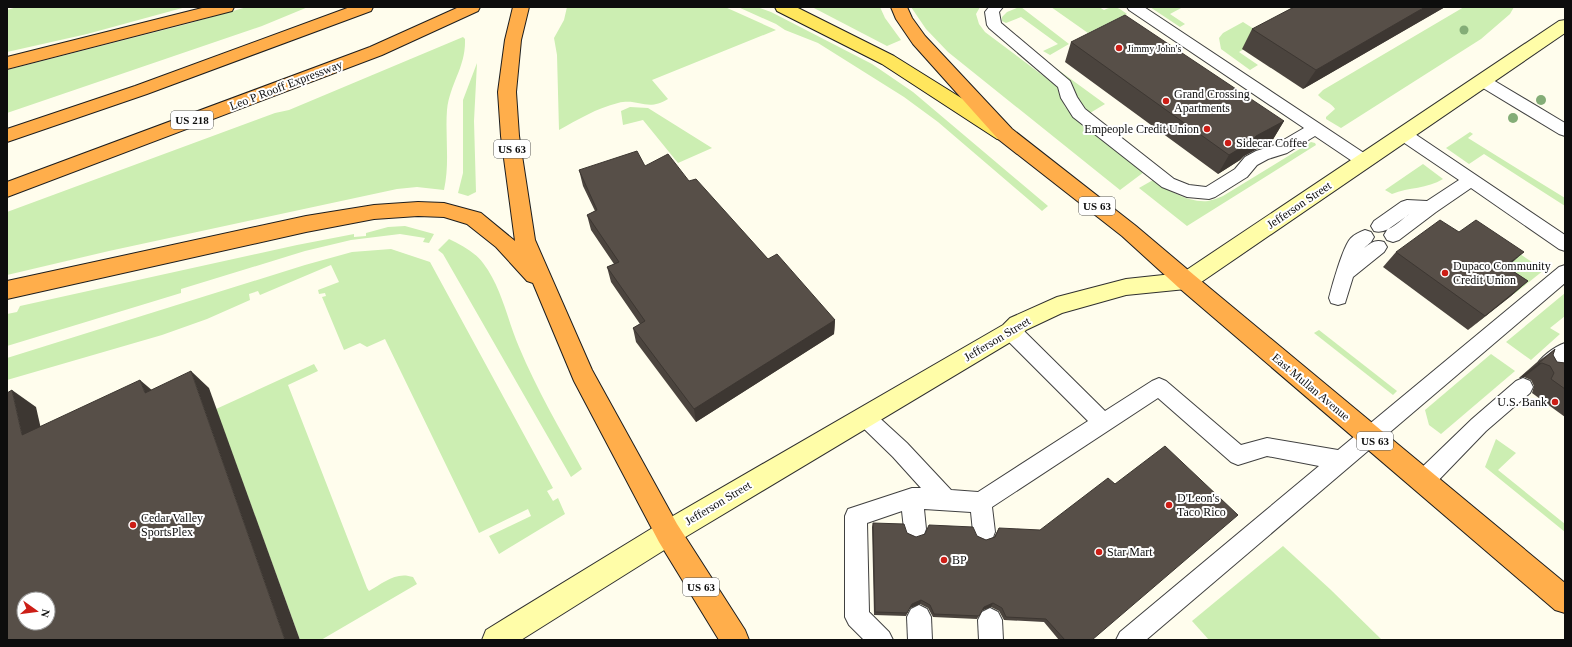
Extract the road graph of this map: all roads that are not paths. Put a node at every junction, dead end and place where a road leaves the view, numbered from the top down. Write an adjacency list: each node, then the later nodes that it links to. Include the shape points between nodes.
1 (226, 7): 10 (highway)
2 (472, 7): 19 (highway, Leo P Rooff Expressway / US 218, via 376,51)
3 (521, 7): 25 (highway, US 63, via 513,40 507,92 510,136 525,240)
4 (783, 7): 14 (main road, via 888,60)
5 (899, 7): 14 (highway, US 63, via 919,40)
6 (996, 7): 12 (lane, via 992,12 994,25 1064,85 1079,113 1168,183 1187,191 1209,193 1241,173 1251,161 1281,149)
7 (1134, 7): 12 (lane)
8 (358, 10): 16 (highway)
9 (1565, 25): 11 (main road, Jefferson Street)
10 (7, 63)
11 (1483, 81): 13 (lane); 15 (main road, Jefferson Street)
12 (1315, 129): 17 (lane)
13 (1565, 130)
14 (1005, 134): 24 (highway, US 63, via 1129,231)
15 (1403, 134): 17 (main road, Jefferson Street); 18 (lane)
16 (7, 136)
17 (1364, 161): 24 (main road, Jefferson Street)
18 (1471, 180): 20 (lane, via 1430,207 1407,206); 22 (lane)
19 (7, 190)
20 (1387, 231)
21 (1371, 242): 27 (lane, via 1346,273)
22 (1565, 244)
23 (1565, 272): 34 (lane)
24 (1186, 281): 28 (main road, Jefferson Street, via 1126,288 1057,306 1018,324); 34 (highway, East Mullan Avenue / US 63)
25 (546, 288): 26 (highway, via 503,241 474,218 444,210 418,209 374,212 306,224); 42 (highway, US 63, via 582,374)
26 (7, 290)
27 (1338, 298)
28 (1011, 331): 32 (main road, Jefferson Street); 33 (lane)
29 (1565, 351): 30 (lane)
30 (1545, 368)
31 (1523, 387): 36 (lane, via 1487,418)
32 (865, 416): 38 (lane); 42 (main road, Jefferson Street)
33 (1104, 423): 35 (lane, via 1159,387 1238,455 1267,447); 39 (lane)
34 (1370, 436): 35 (lane); 36 (highway, East Mullan Avenue / US 63)
35 (1342, 460): 49 (lane)
36 (1423, 481): 43 (highway, East Mullan Avenue / US 63)
37 (912, 498): 38 (lane); 40 (lane); 47 (lane, via 856,516 857,617)
38 (946, 500): 39 (lane)
39 (981, 502): 41 (lane)
40 (915, 529)
41 (984, 532)
42 (668, 533): 45 (main road, Jefferson Street); 46 (highway, US 63)
43 (1565, 600)
44 (919, 617): 48 (lane)
45 (496, 640)
46 (735, 640)
47 (881, 640)
48 (920, 640)
49 (1128, 640)

